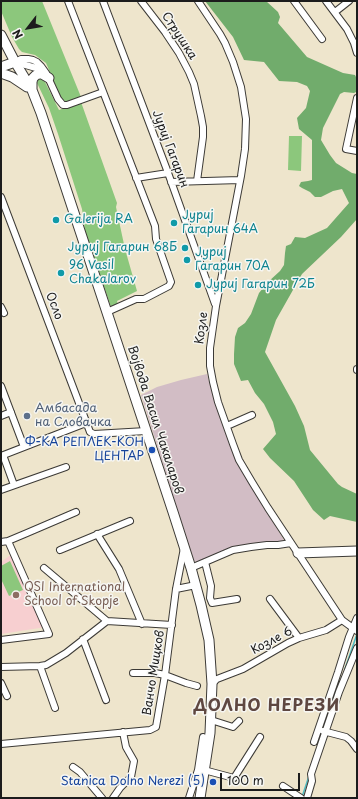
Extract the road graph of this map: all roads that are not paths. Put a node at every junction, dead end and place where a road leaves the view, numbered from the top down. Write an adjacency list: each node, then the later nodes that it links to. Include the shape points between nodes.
1 (68, 1): 17 (street)
2 (103, 1): 20 (street, Јуриј Гагарин)
3 (141, 1): 23 (street, Струшка, via 179,53 194,84 203,137)
4 (198, 1): 22 (street, Козле, via 225,43 242,88 246,137)
5 (294, 1): 10 (street)
6 (326, 1): 8 (street)
7 (349, 1): 8 (street)
8 (335, 12): 11 (street, via 347,29)
9 (1, 35): 12 (street, Војвода Васил Чакаларов)
10 (322, 40)
11 (357, 53)
12 (15, 62): 13 (street); 15 (street, via 36,68); 16 (street, Војвода Васил Чакаларов)
13 (1, 67)
14 (1, 73): 16 (street)
15 (47, 76): 16 (street, via 36,75 33,78); 17 (street, via 61,104 64,105)
16 (32, 90): 29 (street, Војвода Васил Чакаларов)
17 (103, 92): 21 (street)
18 (357, 98): 19 (street, via 346,149)
19 (357, 151)
20 (168, 173): 21 (street); 24 (street, Јуриј Гагарин)
21 (136, 178): 29 (street, via 155,226 156,239 171,282 169,286 144,299 136,299)
22 (240, 180): 23 (street); 27 (street, Козле)
23 (197, 181): 24 (street)
24 (171, 182): 27 (street, Јуриј Гагарин)
25 (1, 197): 26 (street, Осло)
26 (3, 210): 35 (street, Осло)
27 (216, 306): 36 (street, Козле, via 210,366)
28 (1, 307): 30 (street)
29 (107, 312): 37 (street, Војвода Васил Чакаларов)
30 (4, 313)
31 (1, 386): 32 (street)
32 (11, 412): 34 (street); 38 (street)
33 (252, 415): 36 (street)
34 (1, 416)
35 (86, 423): 37 (street, via 90,432 94,434); 38 (street)
36 (226, 426): 48 (street, Козле, via 239,460)
37 (146, 431): 49 (street, Војвода Васил Чакаларов)
38 (24, 447): 39 (street)
39 (2, 455): 41 (street)
40 (66, 467): 41 (street)
41 (14, 485): 42 (street)
42 (1, 490)
43 (76, 512): 46 (street)
44 (130, 521): 45 (street)
45 (97, 534): 50 (street); 63 (street, via 119,569)
46 (8, 541): 47 (street); 68 (street, via 49,634)
47 (1, 542)
48 (291, 543): 52 (street, Козле); 53 (street, via 233,550)
49 (184, 547): 55 (street, Војвода Васил Чакаларов); 57 (street, Ванчо Мицков)
50 (60, 550)
51 (357, 551): 52 (street)
52 (298, 553): 61 (street, Козле)
53 (205, 562): 55 (street); 58 (street, via 212,603)
54 (44, 568): 62 (street)
55 (191, 568): 56 (street, Војвода Васил Чакаларов)
56 (196, 585): 57 (street); 77 (street, Војвода Васил Чакаларов, via 209,640)
57 (176, 589): 64 (street, Ванчо Мицков)
58 (237, 599)
59 (270, 599): 66 (street)
60 (357, 618): 65 (street)
61 (342, 620): 65 (street, Козле); 66 (street, Козле 6, via 326,630)
62 (107, 621): 63 (street); 67 (street)
63 (142, 624): 64 (street)
64 (172, 625): 74 (street, Ванчо Мицков)
65 (355, 629): 72 (street, via 349,637)
66 (299, 638): 77 (street, Козле 6)
67 (83, 639): 70 (street, via 50,663); 80 (street)
68 (1, 640)
69 (357, 648): 75 (street)
70 (40, 666): 71 (street); 81 (street)
71 (1, 667)
72 (338, 672): 75 (street); 84 (street)
73 (133, 673): 74 (street)
74 (165, 674): 78 (street); 85 (street, Ванчо Мицков, via 156,727 150,730)
75 (347, 674): 86 (street)
76 (1, 683): 79 (street)
77 (212, 684): 82 (street, Војвода Васил Чакаларов)
78 (197, 686)
79 (7, 696)
80 (106, 700)
81 (55, 708)
82 (211, 720): 83 (street, via 234,727); 94 (street, Војвода Васил Чакаларов)
83 (239, 721)
84 (318, 729): 86 (street); 90 (street)
85 (123, 732): 91 (street, Ванчо Мицков); 98 (street, via 126,747 134,761 132,777)
86 (326, 732): 92 (street, via 346,737); 101 (street, via 311,774 312,781)
87 (1, 737): 91 (street, Ванчо Мицков)
88 (203, 737): 99 (street, via 198,770)
89 (260, 737): 94 (street, via 234,778)
90 (314, 742)
91 (2, 743)
92 (357, 749)
93 (73, 767): 97 (street)
94 (204, 770): 100 (street, Војвода Васил Чакаларов)
95 (284, 786): 96 (street)
96 (300, 797)
97 (102, 798)
98 (113, 798)
99 (189, 798)
100 (200, 798)
101 (307, 798)

